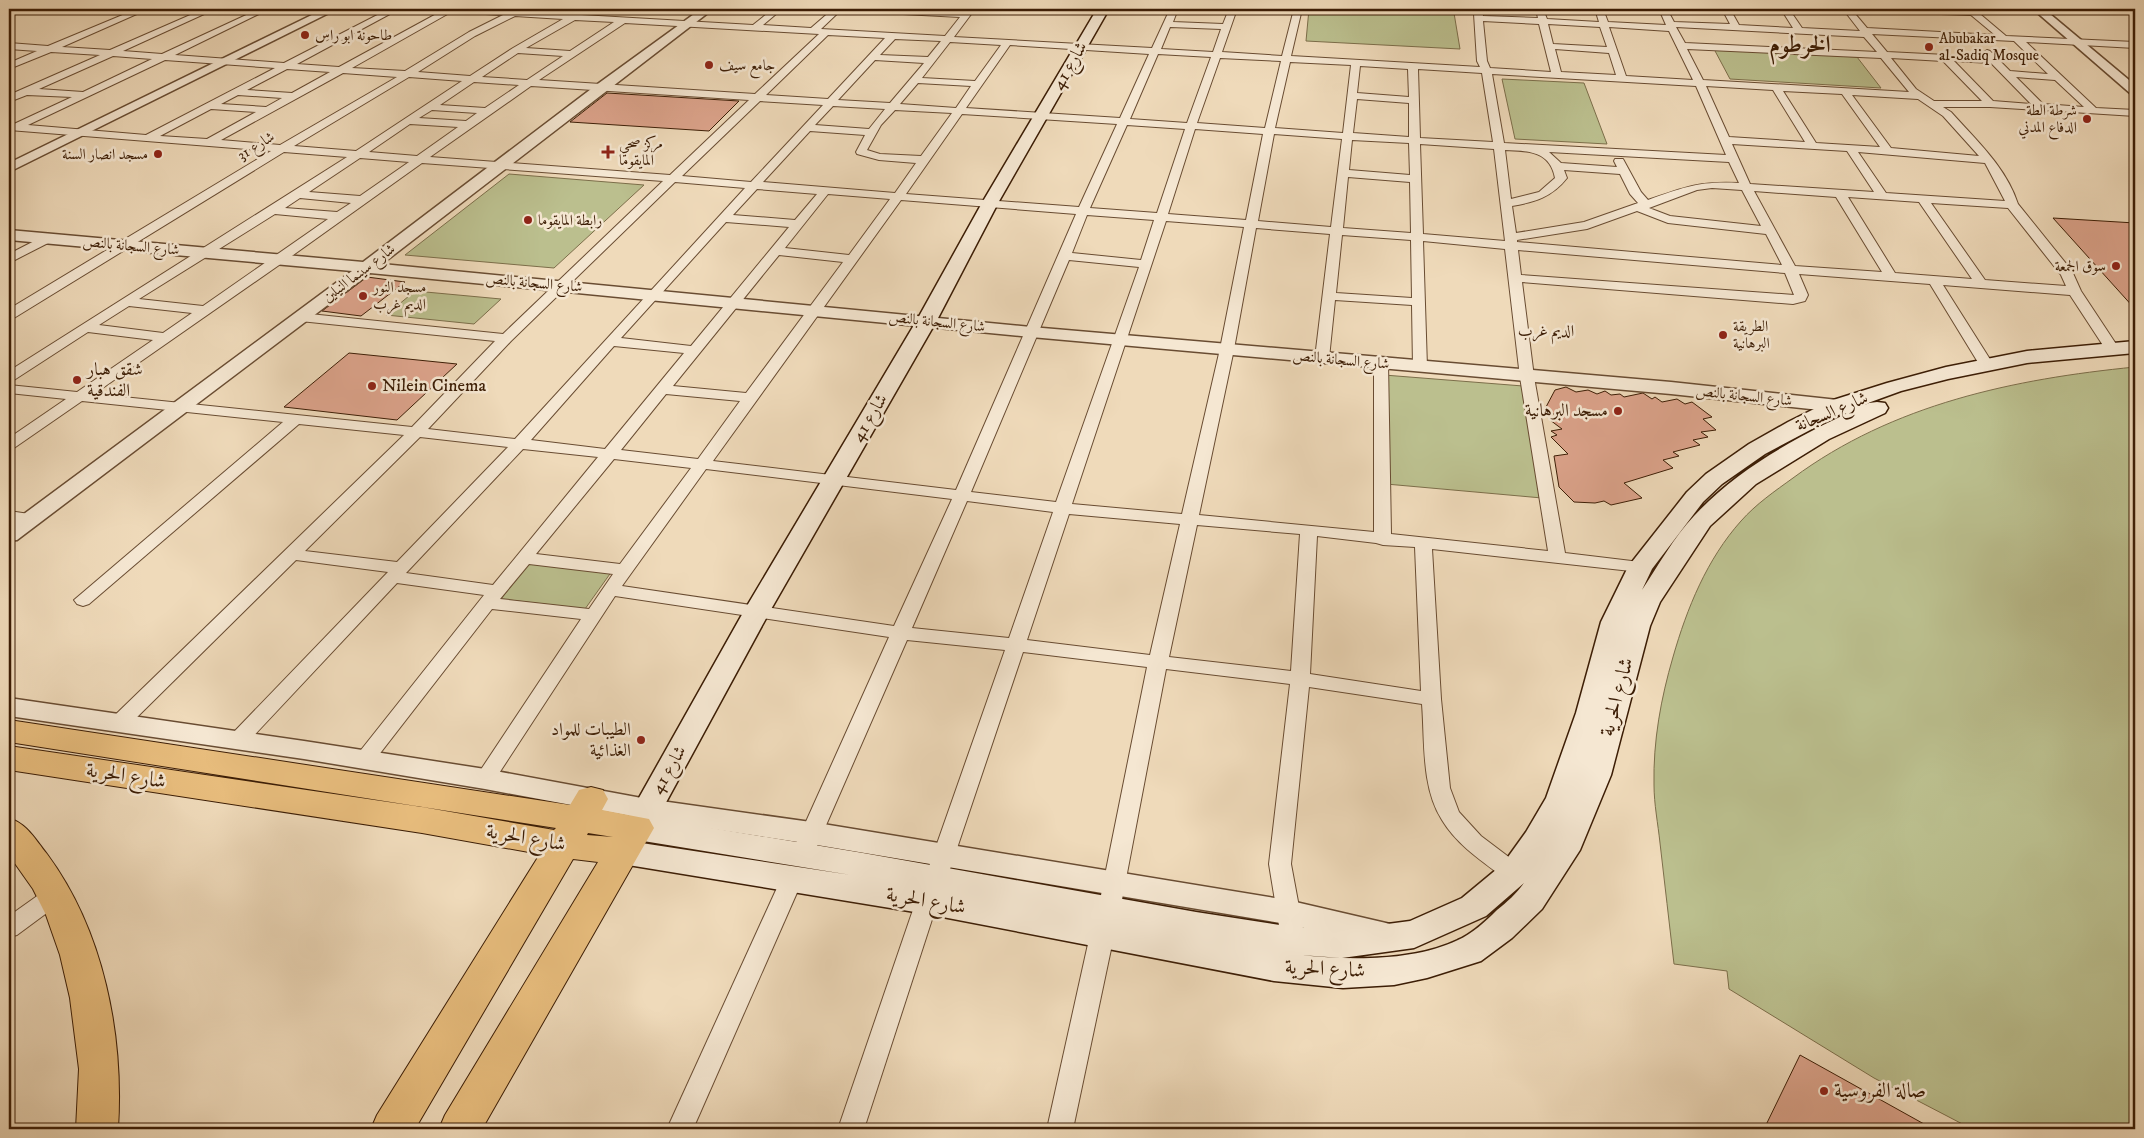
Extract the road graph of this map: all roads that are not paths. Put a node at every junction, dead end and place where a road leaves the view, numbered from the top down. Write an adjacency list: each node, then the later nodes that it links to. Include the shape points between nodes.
1 (144, 9): 61 (street)
2 (210, 9): 66 (street)
3 (265, 9): 68 (street)
4 (332, 9): 73 (street)
5 (395, 9): 45 (street)
6 (438, 9): 7 (street)
7 (450, 9): 25 (street); 43 (street)
8 (708, 9): 33 (street, شارع سينما النيلين)
9 (778, 9): 38 (street)
10 (838, 9): 41 (street)
11 (1102, 9): 58 (main road, شارع 41)
12 (1174, 9): 34 (street)
13 (1233, 9): 39 (street)
14 (1298, 9): 72 (street)
15 (1409, 9): 16 (street)
16 (1417, 9): 29 (street)
17 (1540, 9): 32 (street)
18 (1598, 9): 35 (street)
19 (1663, 9): 36 (street)
20 (1726, 9): 37 (street)
21 (1785, 9): 40 (street)
22 (1847, 9): 42 (street)
23 (2038, 9): 55 (street)
24 (1910, 10): 26 (street); 46 (street)
25 (517, 11): 30 (street); 82 (street, شارع 31)
26 (1972, 11): 49 (street)
27 (902, 12): 28 (street)
28 (968, 12): 47 (street)
29 (1479, 13): 32 (street); 81 (street, via 1482,61)
30 (573, 17): 31 (street); 52 (street)
31 (623, 20): 33 (street); 62 (street, via 588,44)
32 (1542, 21): 35 (street); 59 (street)
33 (688, 24): 38 (street); 94 (street, شارع سينما النيلين)
34 (1168, 24): 39 (street); 65 (street)
35 (1604, 24): 36 (street); 64 (street)
36 (1671, 26): 37 (street); 60 (street)
37 (1736, 27): 40 (street)
38 (755, 28): 41 (street)
39 (1227, 28): 67 (street)
40 (1800, 30): 42 (street)
41 (820, 31): 44 (street); 104 (street)
42 (1866, 32): 46 (street); 69 (street)
43 (404, 33): 45 (street); 51 (street)
44 (887, 33): 47 (street); 70 (street)
45 (370, 35): 51 (street); 77 (street, via 342,38)
46 (1934, 35): 48 (street)
47 (948, 38): 54 (street); 74 (street)
48 (1973, 38): 49 (street); 75 (street)
49 (2005, 39): 50 (street)
50 (2017, 39): 55 (street); 85 (street)
51 (391, 41): 80 (street)
52 (530, 41): 53 (street); 63 (street)
53 (550, 42)
54 (1008, 42): 58 (street); 91 (street)
55 (2078, 42): 56 (street); 96 (street)
56 (2135, 45)
57 (9, 46): 61 (street)
58 (1081, 46): 65 (street); 119 (main road, شارع 41)
59 (1549, 46): 64 (street); 84 (street)
60 (1682, 46): 69 (street); 92 (street)
61 (50, 48): 66 (street); 78 (street)
62 (571, 49): 63 (street); 90 (street)
63 (516, 50): 86 (street)
64 (1612, 50): 87 (street)
65 (1154, 51): 67 (street); 121 (street)
66 (111, 53): 68 (street); 89 (street)
67 (1217, 54): 72 (street); 123 (street)
68 (163, 56): 73 (street); 93 (street)
69 (1886, 56): 71 (street); 103 (street)
70 (872, 57): 74 (street); 107 (street)
71 (1946, 58): 75 (street); 109 (street)
72 (1285, 59): 76 (street); 126 (street)
73 (225, 60): 77 (street); 127 (street)
74 (929, 60): 88 (street)
75 (1994, 60): 83 (street)
76 (1356, 63): 79 (street); 102 (street)
77 (288, 65): 80 (street); 98 (street)
78 (9, 66)
79 (1413, 66): 81 (street); 106 (street)
80 (343, 69): 82 (street); 101 (street)
81 (1487, 71): 84 (street); 134 (street)
82 (407, 74): 86 (street); 138 (street, شارع 31)
83 (2009, 74): 85 (street); 112 (street)
84 (1557, 75): 87 (street)
85 (2058, 77): 114 (street)
86 (472, 79): 90 (street); 113 (street)
87 (1622, 79): 92 (street)
88 (915, 80): 91 (street); 111 (street)
89 (44, 82): 93 (street); 97 (street)
90 (530, 82): 94 (street); 117 (street)
91 (979, 84): 116 (street)
92 (1700, 84): 95 (street); 132 (street)
93 (101, 86): 100 (street)
94 (602, 86): 104 (street); 146 (street, شارع سينما النيلين)
95 (1776, 88): 99 (street); 135 (street)
96 (2135, 91)
97 (24, 92): 100 (street); 105 (street)
98 (238, 92): 101 (street); 110 (street)
99 (1845, 92): 103 (street); 139 (street)
100 (84, 95): 124 (street)
101 (294, 96): 115 (street)
102 (1352, 96): 106 (street); 129 (street)
103 (1918, 96): 108 (street)
104 (758, 97): 107 (street); 151 (street)
105 (9, 98)
106 (1414, 100): 131 (street)
107 (830, 102): 111 (street); 125 (street)
108 (1932, 104): 109 (street); 145 (street, via 1952,118)
109 (1990, 104): 112 (street)
110 (211, 106): 115 (street); 130 (street)
111 (894, 106): 116 (street); 128 (street)
112 (2039, 106): 114 (street)
113 (430, 107): 117 (street); 120 (street)
114 (2092, 109): 118 (street)
115 (269, 110): 133 (street)
116 (960, 110): 119 (street); 144 (street)
117 (488, 111): 122 (street)
118 (2135, 113)
119 (1041, 115): 121 (street); 162 (main road, شارع 41)
120 (410, 121): 122 (street); 141 (street)
121 (1122, 121): 123 (street); 167 (street)
122 (468, 124): 143 (street)
123 (1191, 126): 126 (street); 169 (street)
124 (11, 128): 127 (street)
125 (807, 128): 128 (street); 153 (street)
126 (1269, 131): 129 (street); 172 (street)
127 (79, 132): 130 (street); 148 (street)
128 (871, 132): 144 (street, via 862,152 879,157)
129 (1347, 136): 131 (street); 150 (street)
130 (149, 138): 133 (street)
131 (1416, 140): 134 (street); 152 (street)
132 (1726, 140): 135 (street); 142 (street)
133 (210, 142): 138 (street)
134 (1498, 146): 136 (street); 163 (street)
135 (1813, 146): 137 (street)
136 (1535, 148): 140 (street); 147 (street)
137 (1850, 148): 139 (street); 158 (street)
138 (280, 149): 141 (street); 179 (street, شارع 31)
139 (1888, 151): 145 (street)
140 (1616, 153): 142 (street); 149 (street)
141 (356, 155): 143 (street); 157 (street)
142 (1733, 159): 154 (street)
143 (419, 160): 146 (street); 161 (street)
144 (924, 160): 159 (street)
145 (1989, 160): 164 (street)
146 (499, 165): 151 (street); 188 (street, شارع سينما النيلين)
147 (1558, 166): 149 (street); 163 (street, via 1561,178 1546,194)
148 (9, 168)
149 (1623, 171): 165 (street)
150 (1342, 173): 152 (street); 173 (street)
151 (673, 179): 153 (street); 193 (street)
152 (1416, 179): 176 (street)
153 (754, 185): 155 (street); 170 (street)
154 (1746, 187): 156 (street); 165 (street, via 1695,187); 174 (street)
155 (825, 191): 159 (street); 171 (street)
156 (1839, 193): 158 (street); 190 (street)
157 (298, 194): 161 (street); 166 (street)
158 (1882, 195): 160 (street)
159 (898, 196): 162 (street); 185 (street)
160 (1922, 198): 164 (street); 194 (street)
161 (361, 200): 168 (street)
162 (990, 203): 167 (street); 206 (main road, شارع 41)
163 (1506, 203): 178 (street)
164 (2012, 205): 196 (street, via 2067,274)
165 (1643, 206): 174 (street, via 1668,219); 178 (street, via 1578,227)
166 (273, 210): 168 (street); 181 (street)
167 (1083, 211): 169 (street); 182 (street)
168 (339, 216): 186 (street)
169 (1162, 217): 172 (street); 187 (street)
170 (724, 218): 171 (street); 197 (street)
171 (799, 224): 180 (street)
172 (1252, 224): 173 (street); 215 (street)
173 (1336, 231): 176 (street); 198 (street)
174 (1770, 231): 189 (street)
175 (9, 235): 177 (street, شارع السجانة بالنص)
176 (1417, 237): 178 (street); 201 (street)
177 (46, 238): 179 (street, شارع السجانة بالنص); 184 (street)
178 (1511, 241): 183 (street); 191 (street)
179 (124, 245): 181 (street, شارع السجانة بالنص); 204 (street, شارع 31)
180 (777, 251): 185 (street); 200 (street)
181 (202, 253): 186 (street, شارع السجانة بالنص); 199 (street)
182 (1063, 256): 187 (street); 208 (street)
183 (1647, 258): 189 (street); 195 (street)
184 (9, 259)
185 (852, 259): 203 (street)
186 (278, 260): 188 (street, شارع السجانة بالنص); 202 (street)
187 (1146, 264): 211 (street)
188 (366, 268): 193 (street, شارع السجانة بالنص); 205 (street, شارع سينما النيلين)
189 (1790, 268): 190 (street); 195 (street, via 1801,295 1793,300)
190 (1890, 277): 192 (street)
191 (1515, 278): 195 (street); 223 (street)
192 (1935, 282): 194 (street); 220 (street)
193 (562, 285): 197 (street, شارع السجانة بالنص); 210 (street)
194 (1982, 285): 196 (street)
195 (1657, 289)
196 (2074, 291): 213 (street)
197 (653, 294): 200 (street, شارع السجانة بالنص); 212 (street)
198 (1329, 296): 201 (street); 218 (street)
199 (126, 302): 202 (street); 207 (street)
200 (732, 302): 203 (street, شارع السجانة بالنص); 216 (street)
201 (1419, 302): 221 (street)
202 (206, 310): 209 (street)
203 (814, 310): 206 (street, شارع السجانة بالنص); 227 (street)
204 (9, 315)
205 (300, 318): 210 (street); 228 (street, شارع سينما النيلين)
206 (928, 320): 208 (street, شارع السجانة بالنص); 237 (main road, شارع 41)
207 (86, 328): 209 (street); 222 (street)
208 (1031, 332): 211 (street, شارع السجانة بالنص); 238 (street)
209 (166, 337): 226 (street)
210 (506, 338): 232 (street)
211 (1120, 338): 215 (street, شارع السجانة بالنص); 239 (street)
212 (611, 342): 216 (street); 233 (street)
213 (2111, 347): 214 (main road, شارع السجانة); 220 (main road, شارع السجانة)
214 (2135, 347)
215 (1227, 349): 218 (street, شارع السجانة بالنص); 242 (street)
216 (693, 350): 225 (street)
217 (2135, 356): 230 (main road, شارع السجانة, via 2040,366 1969,379)
218 (1322, 358): 219 (street, شارع السجانة بالنص)
219 (1381, 363): 221 (street, شارع السجانة بالنص); 245 (street)
220 (1986, 364): 229 (main road, شارع السجانة, via 1894,387)
221 (1420, 367): 223 (street, شارع السجانة بالنص)
222 (9, 377)
223 (1527, 377): 229 (street, شارع السجانة بالنص); 248 (street)
224 (9, 389): 226 (street)
225 (662, 389): 227 (street); 235 (street)
226 (79, 396): 228 (street); 234 (street)
227 (751, 398): 236 (street)
228 (182, 406): 231 (street); 241 (street, شارع سينما النيلين)
229 (1838, 406): 230 (street, شارع السجانة بالنص); 250 (main road, شارع السجانة, via 1757,449 1714,479 1695,496)
230 (1866, 412): 258 (main road, شارع السجانة, via 1777,460 1724,498 1702,521 1647,602)
231 (296, 419): 232 (street); 255 (street)
232 (416, 432): 233 (street); 247 (street)
233 (519, 444): 235 (street); 252 (street)
234 (9, 445)
235 (608, 454): 236 (street); 249 (street)
236 (702, 466): 237 (street); 251 (street)
237 (834, 479): 238 (street); 256 (main road, شارع 41)
238 (961, 496): 239 (street); 259 (street)
239 (1062, 508): 242 (street); 260 (street)
240 (9, 516): 241 (street)
241 (30, 519): 244 (street, شارع سينما النيلين)
242 (1189, 519): 243 (street); 261 (street)
243 (1309, 530): 245 (street); 262 (street)
244 (9, 534)
245 (1383, 540): 246 (street)
246 (1423, 543): 248 (street); 263 (street)
247 (291, 554): 252 (street); 264 (street)
248 (1557, 556): 250 (street)
249 (524, 558): 251 (street); 254 (street)
250 (1640, 567): 258 (main road, شارع السجانة)
251 (625, 570): 253 (street)
252 (397, 573): 254 (street); 266 (street)
253 (610, 590): 256 (street); 257 (street)
254 (492, 597): 257 (street); 267 (street)
255 (83, 600)
256 (757, 611): 259 (street); 270 (main road, شارع 41)
257 (593, 615): 268 (street)
258 (1626, 624): 273 (main road, شارع الحرية, via 1590,713 1561,799); 278 (main road, شارع الحرية, via 1596,775 1564,850 1530,900 1469,952 1394,971 1343,974)
259 (901, 633): 260 (street); 272 (street)
260 (1014, 645): 261 (street); 274 (street)
261 (1158, 662): 262 (street); 276 (street)
262 (1300, 679): 263 (street); 278 (street, via 1280,864)
263 (1430, 699): 273 (street, via 1438,788 1450,816 1473,842)
264 (119, 723): 265 (street); 266 (street)
265 (11, 735): 269 (main road, شارع الحرية, via 422,820)
266 (238, 740): 267 (street)
267 (364, 760): 268 (street)
268 (485, 779): 269 (street)
269 (578, 821): 270 (main road, شارع الحرية); 270 (street); 280 (main road)
270 (635, 830): 272 (street); 272 (main road, شارع الحرية, via 718,866); 281 (main road)
271 (9, 831): 275 (main road)
272 (802, 856): 274 (main road, شارع الحرية); 274 (street); 282 (street)
273 (1514, 873): 278 (main road, شارع الحرية, via 1474,907 1414,934 1342,944)
274 (935, 878): 276 (main road, شارع الحرية); 276 (street); 283 (street)
275 (54, 895): 277 (street); 279 (main road, via 83,969 99,1062)
276 (1108, 910): 278 (main road, شارع الحرية); 278 (street); 284 (street)
277 (9, 928)
278 (1293, 941)
279 (98, 1129)
280 (392, 1129)
281 (460, 1129)
282 (680, 1129)
283 (851, 1129)
284 (1060, 1129)

